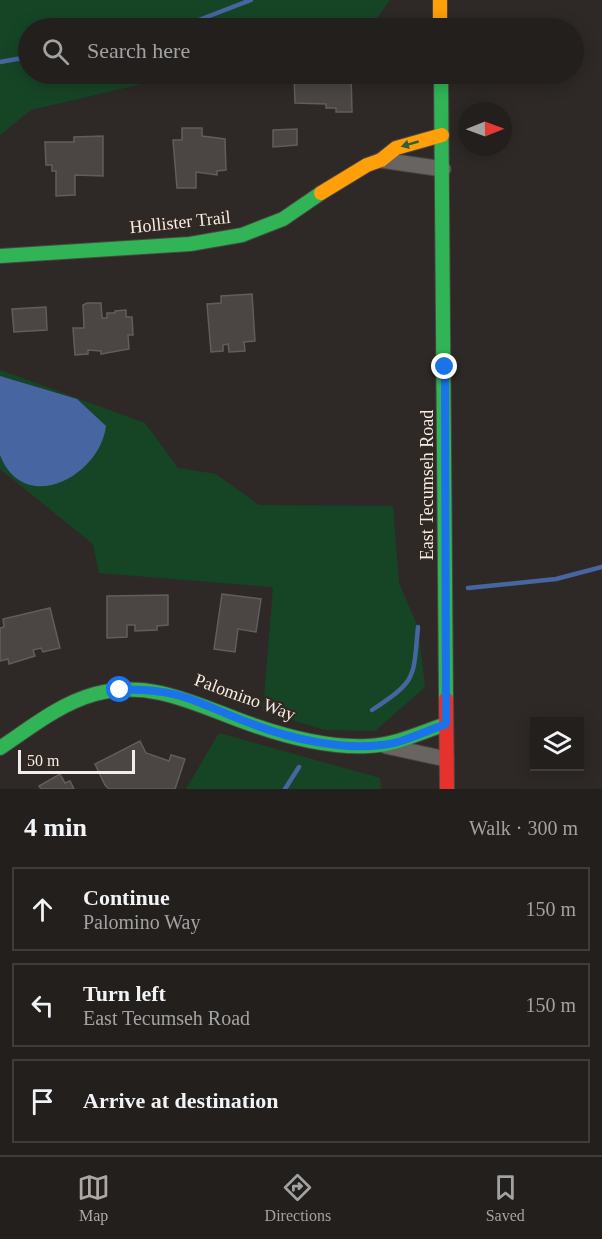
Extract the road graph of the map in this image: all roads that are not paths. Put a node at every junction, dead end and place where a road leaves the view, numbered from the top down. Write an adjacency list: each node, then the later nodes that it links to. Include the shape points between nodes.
1 (440, 0): 2 (street)
2 (440, 18)
3 (441, 84): 4 (street, East Tecumseh Road)
4 (442, 135): 5 (street, Hollister Trail, one-way to 5, via 396,148); 6 (street, East Tecumseh Road)
5 (381, 160): 6 (street); 7 (street, Hollister Trail, via 342,179 283,219 242,236 190,244)
6 (442, 169): 8 (street, East Tecumseh Road)
7 (0, 256)
8 (446, 724): 9 (street, Palomino Way); 11 (street, East Tecumseh Road)
9 (383, 745): 10 (street, Palomino Way, via 304,738 255,725 183,695 135,690 76,700); 11 (street, Palomino Way)
10 (0, 748)
11 (446, 759): 12 (street, East Tecumseh Road)
12 (447, 789)

